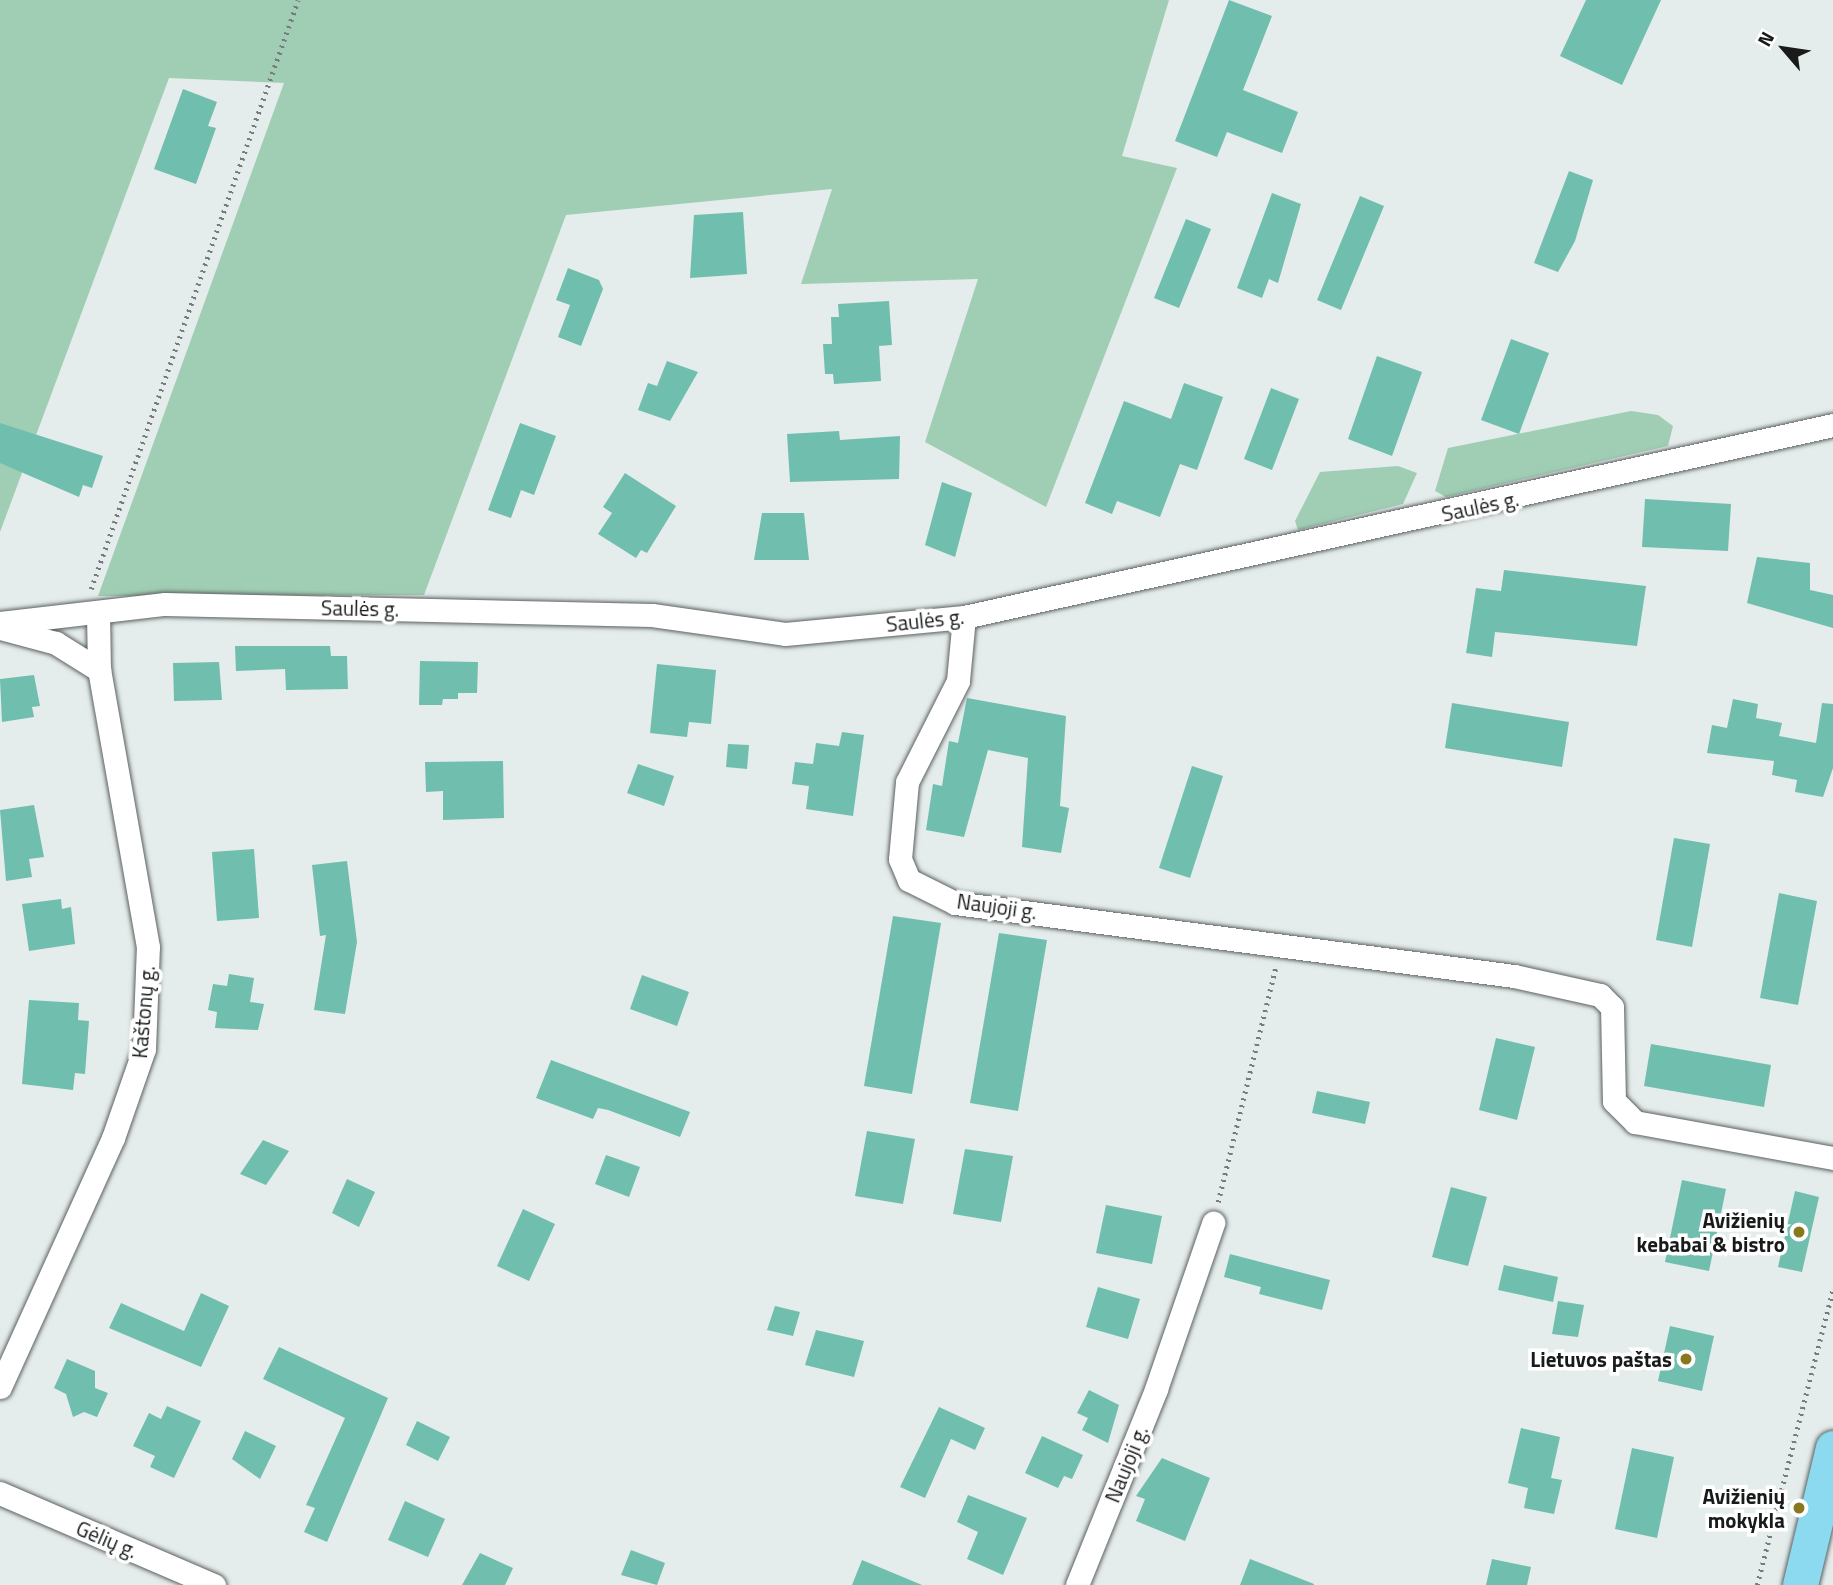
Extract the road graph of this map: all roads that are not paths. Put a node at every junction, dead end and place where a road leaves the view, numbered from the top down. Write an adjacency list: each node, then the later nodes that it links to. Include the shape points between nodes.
1 (1833, 425): 3 (street, Saulės g.)
2 (98, 614): 3 (street, Saulės g., via 165,604 652,615 785,634); 4 (street, Saulės g.); 5 (street, Kaštonų g.)
3 (964, 617): 6 (street, Naujoji g., via 958,681 907,782 900,859 909,880 955,903 1282,945 1600,995 1612,1007 1614,1101 1635,1122)
4 (0, 625): 5 (street, via 56,643)
5 (99, 670): 8 (street, Kaštonų g., via 148,947 144,1049 113,1138)
6 (1833, 1157)
7 (1213, 1223): 12 (street, Naujoji g., via 1156,1389)
8 (2, 1373)
9 (1833, 1448): 13 (main road)
10 (0, 1493): 11 (street, Gėlių g.)
11 (214, 1585)
12 (1077, 1585)
13 (1800, 1585)

